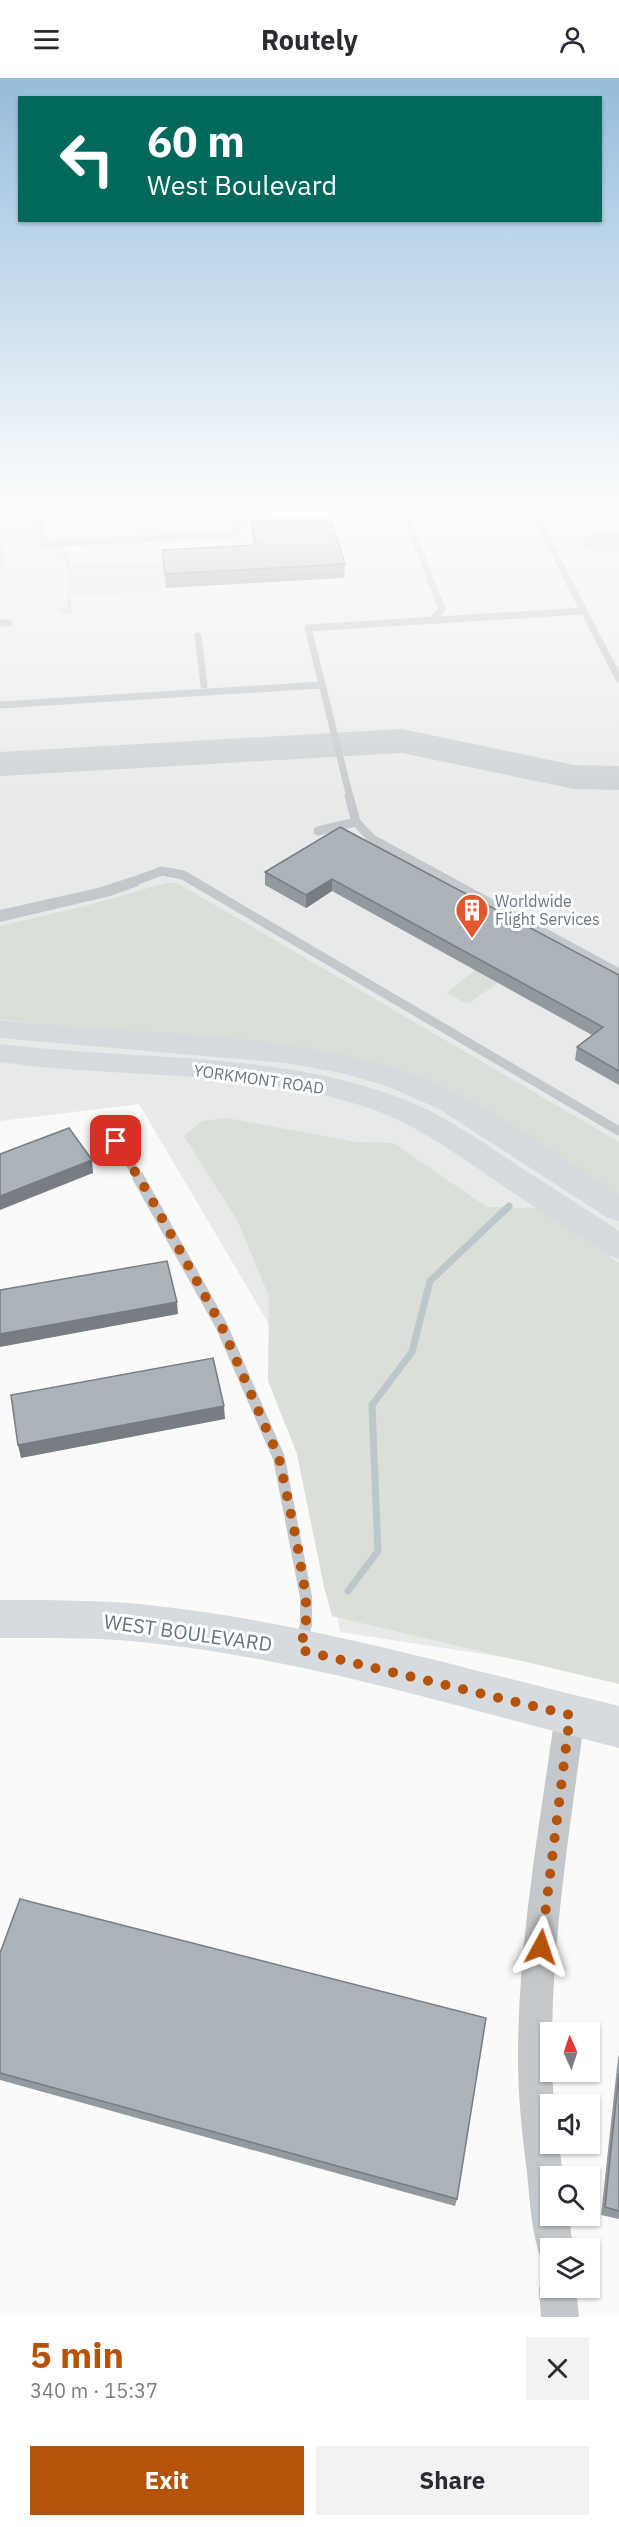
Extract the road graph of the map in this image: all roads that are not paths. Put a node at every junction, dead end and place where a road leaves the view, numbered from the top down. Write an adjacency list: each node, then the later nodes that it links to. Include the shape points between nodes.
1 (441, 607): 4 (lane)
2 (581, 607): 3 (lane)
3 (583, 611): 4 (lane); 8 (lane)
4 (432, 620): 10 (lane, via 308,628)
5 (0, 623): 6 (lane)
6 (9, 623)
7 (198, 636): 9 (lane)
8 (619, 679)
9 (204, 685)
10 (322, 685): 11 (lane); 12 (lane)
11 (0, 705)
12 (356, 822): 13 (lane); 16 (lane, via 372,839)
13 (318, 831)
14 (132, 882): 15 (street); 19 (lane, via 162,871 183,875)
15 (0, 916)
16 (619, 973)
17 (0, 1029): 21 (street, YORKMONT ROAD, via 283,1053 379,1073 450,1102)
18 (0, 1053): 22 (street, YORKMONT ROAD, via 272,1077 385,1103 434,1124)
19 (619, 1131)
20 (116, 1141): 24 (lane, via 221,1325 279,1458 306,1597 306,1625)
21 (619, 1210)
22 (619, 1247)
23 (0, 1619): 24 (main road, WEST BOULEVARD, via 151,1624)
24 (300, 1650): 25 (main road, WEST BOULEVARD)
25 (570, 1715): 26 (main road, WEST BOULEVARD); 27 (street, via 542,1928 535,2039)
26 (619, 1727)
27 (544, 2166)
28 (559, 2298): 29 (street)
29 (560, 2317)

